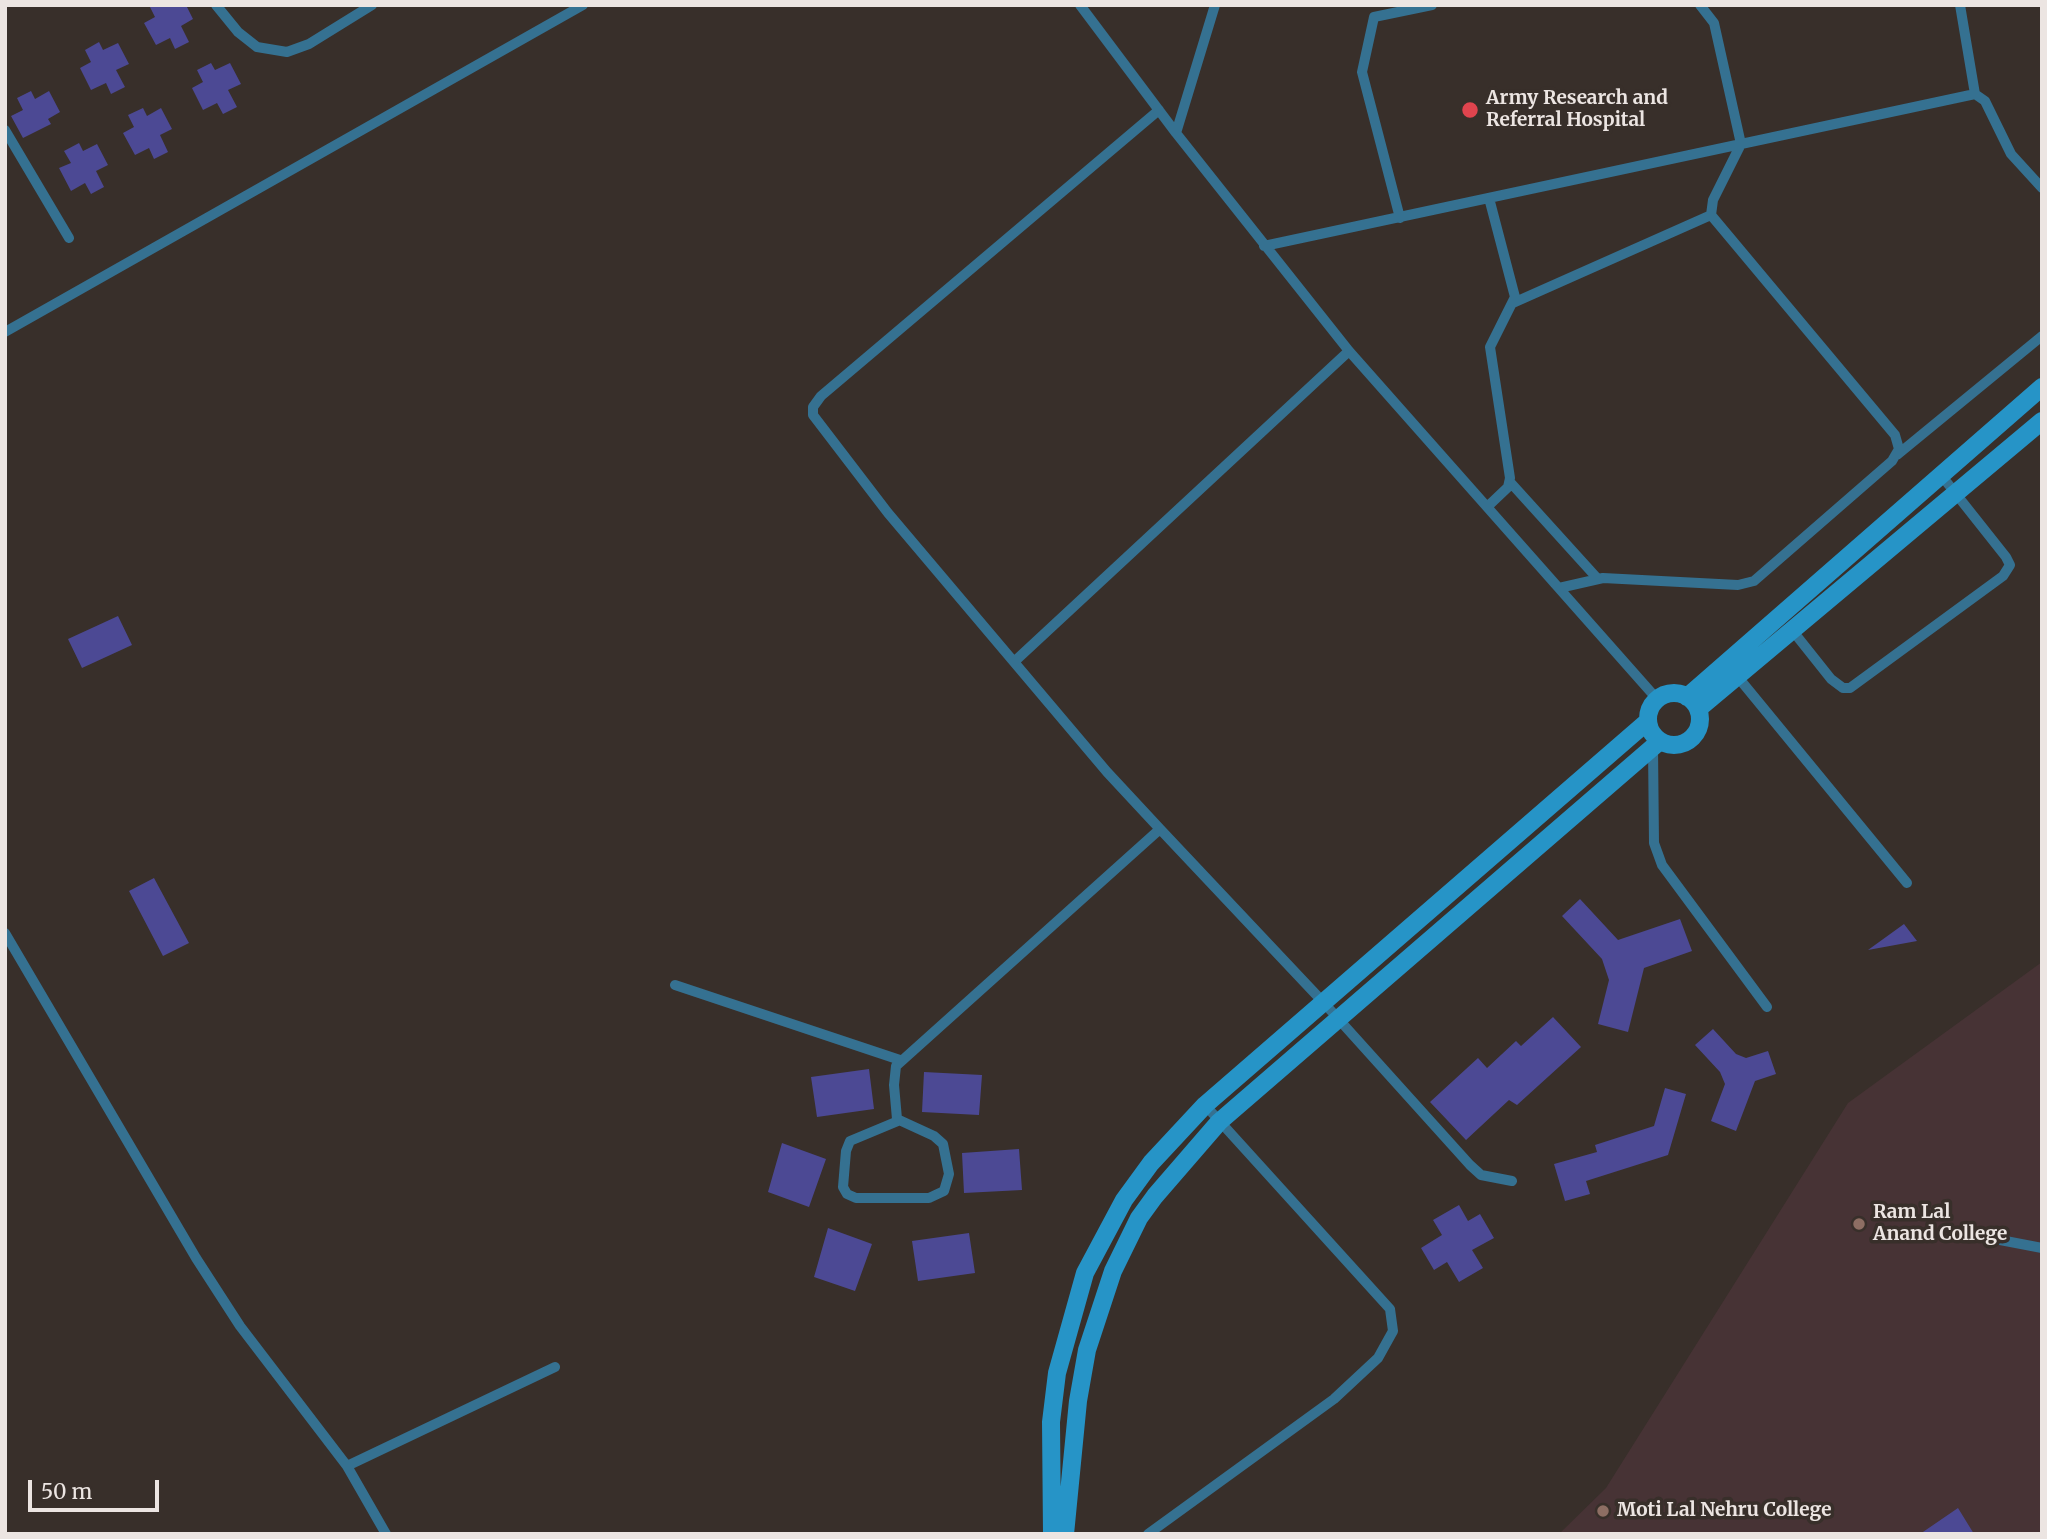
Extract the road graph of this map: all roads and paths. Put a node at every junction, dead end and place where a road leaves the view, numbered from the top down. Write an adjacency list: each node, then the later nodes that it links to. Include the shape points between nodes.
1 (216, 5): 2 (lane, via 257,47 288,52)
2 (372, 5)
3 (583, 5): 21 (lane)
4 (1080, 5): 10 (lane)
5 (1215, 5): 12 (lane)
6 (1432, 5): 17 (lane, via 1374,17 1363,72)
7 (1700, 5): 13 (lane, via 1714,23)
8 (1960, 5): 9 (lane)
9 (1975, 94): 13 (lane); 14 (lane, via 1985,101 2011,154)
10 (1158, 110): 12 (lane); 34 (lane, via 813,407 813,415 888,513)
11 (5, 130): 18 (lane)
12 (1176, 133): 19 (lane)
13 (1741, 144): 15 (lane); 16 (lane, via 1713,200)
14 (2042, 188)
15 (1489, 198): 17 (lane); 20 (lane, via 1513,286)
16 (1711, 215): 20 (lane); 26 (lane, via 1895,435 1899,443)
17 (1400, 218): 19 (lane)
18 (69, 238)
19 (1264, 246): 23 (lane)
20 (1513, 303): 28 (lane, via 1489,352)
21 (5, 332)
22 (2042, 336): 26 (lane)
23 (1349, 351): 30 (lane); 34 (lane)
24 (2042, 387): 27 (main road)
25 (2042, 421): 29 (main road)
26 (1896, 456): 31 (lane, via 1754,581 1738,585)
27 (1941, 475): 29 (lane); 37 (main road)
28 (1510, 482): 30 (lane); 31 (lane)
29 (1956, 493): 33 (main road); 33 (lane, via 2010,565 2003,576 1850,688 1831,679)
30 (1488, 506): 32 (lane)
31 (1597, 578): 32 (lane)
32 (1559, 588): 36 (lane)
33 (1792, 630): 35 (main road)
34 (1015, 661): 40 (lane)
35 (1737, 676): 37 (main road); 41 (lane)
36 (1657, 699): 37 (main road, via 1672,693); 38 (main road)
37 (1692, 703): 39 (main road, via 1699,725 1691,738)
38 (1648, 721): 39 (main road); 44 (main road)
39 (1657, 744): 45 (lane, via 1657,853 1662,865); 46 (main road)
40 (1160, 830): 44 (lane); 47 (lane)
41 (1907, 883)
42 (5, 933): 55 (lane, via 196,1258 240,1326)
43 (675, 985): 47 (lane)
44 (1324, 1003): 46 (lane); 48 (main road)
45 (1767, 1007)
46 (1336, 1018): 50 (main road); 51 (lane, via 1470,1165 1481,1175)
47 (900, 1060): 49 (lane, via 894,1073)
48 (1205, 1105): 50 (lane); 57 (main road, via 1124,1200 1085,1273 1053,1401)
49 (898, 1121): 49 (lane, via 943,1144 948,1174 944,1191 929,1198 856,1198 846,1194 843,1187 850,1141)
50 (1219, 1122): 58 (main road, via 1139,1218 1113,1271 1087,1350); 59 (lane, via 1390,1309 1394,1331 1378,1358 1334,1399)
51 (1512, 1181)
52 (1995, 1239): 53 (lane)
53 (2042, 1248)
54 (555, 1367): 55 (lane)
55 (347, 1466): 56 (lane)
56 (386, 1534)
57 (1052, 1534)
58 (1065, 1534)
59 (1149, 1534)

